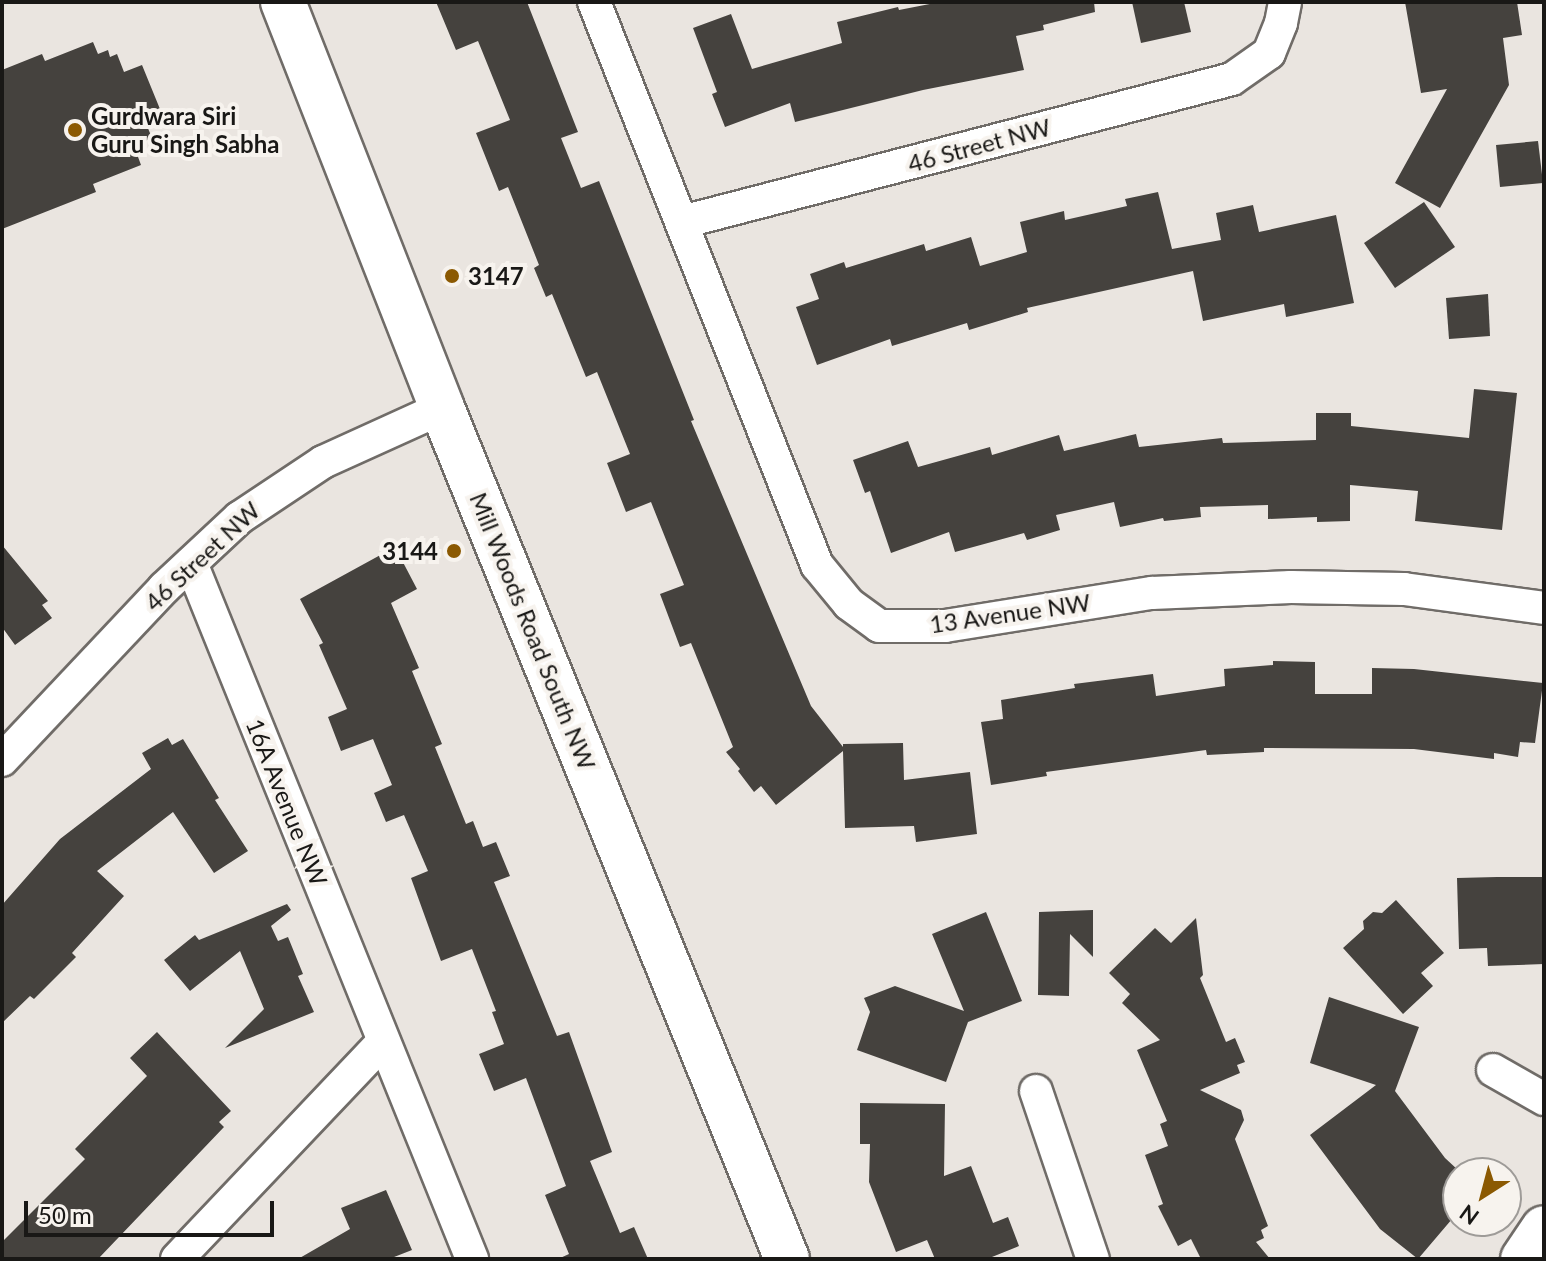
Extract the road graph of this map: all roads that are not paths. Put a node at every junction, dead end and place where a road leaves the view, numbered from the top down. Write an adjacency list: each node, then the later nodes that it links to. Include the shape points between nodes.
1 (283, 2): 5 (street, Mill Woods Road South NW)
2 (594, 2): 4 (street, 13 Avenue NW)
3 (1285, 2): 4 (street, 46 Street NW, via 1269,53 1232,79)
4 (682, 222): 7 (street, 13 Avenue NW, via 817,565 849,604 879,626 945,626 1152,593 1291,587 1404,589)
5 (442, 408): 6 (street, 46 Street NW, via 323,462 239,518); 16 (street, Mill Woods Road South NW)
6 (191, 563): 8 (street, 46 Street NW); 9 (street, 16A Avenue NW)
7 (1544, 608)
8 (2, 760)
9 (383, 1042): 14 (street); 15 (street, 16A Avenue NW)
10 (1493, 1070): 12 (street)
11 (1036, 1091): 17 (street)
12 (1544, 1099)
13 (1544, 1228): 18 (street)
14 (177, 1259)
15 (472, 1259)
16 (787, 1259)
17 (1093, 1259)
18 (1523, 1259)

